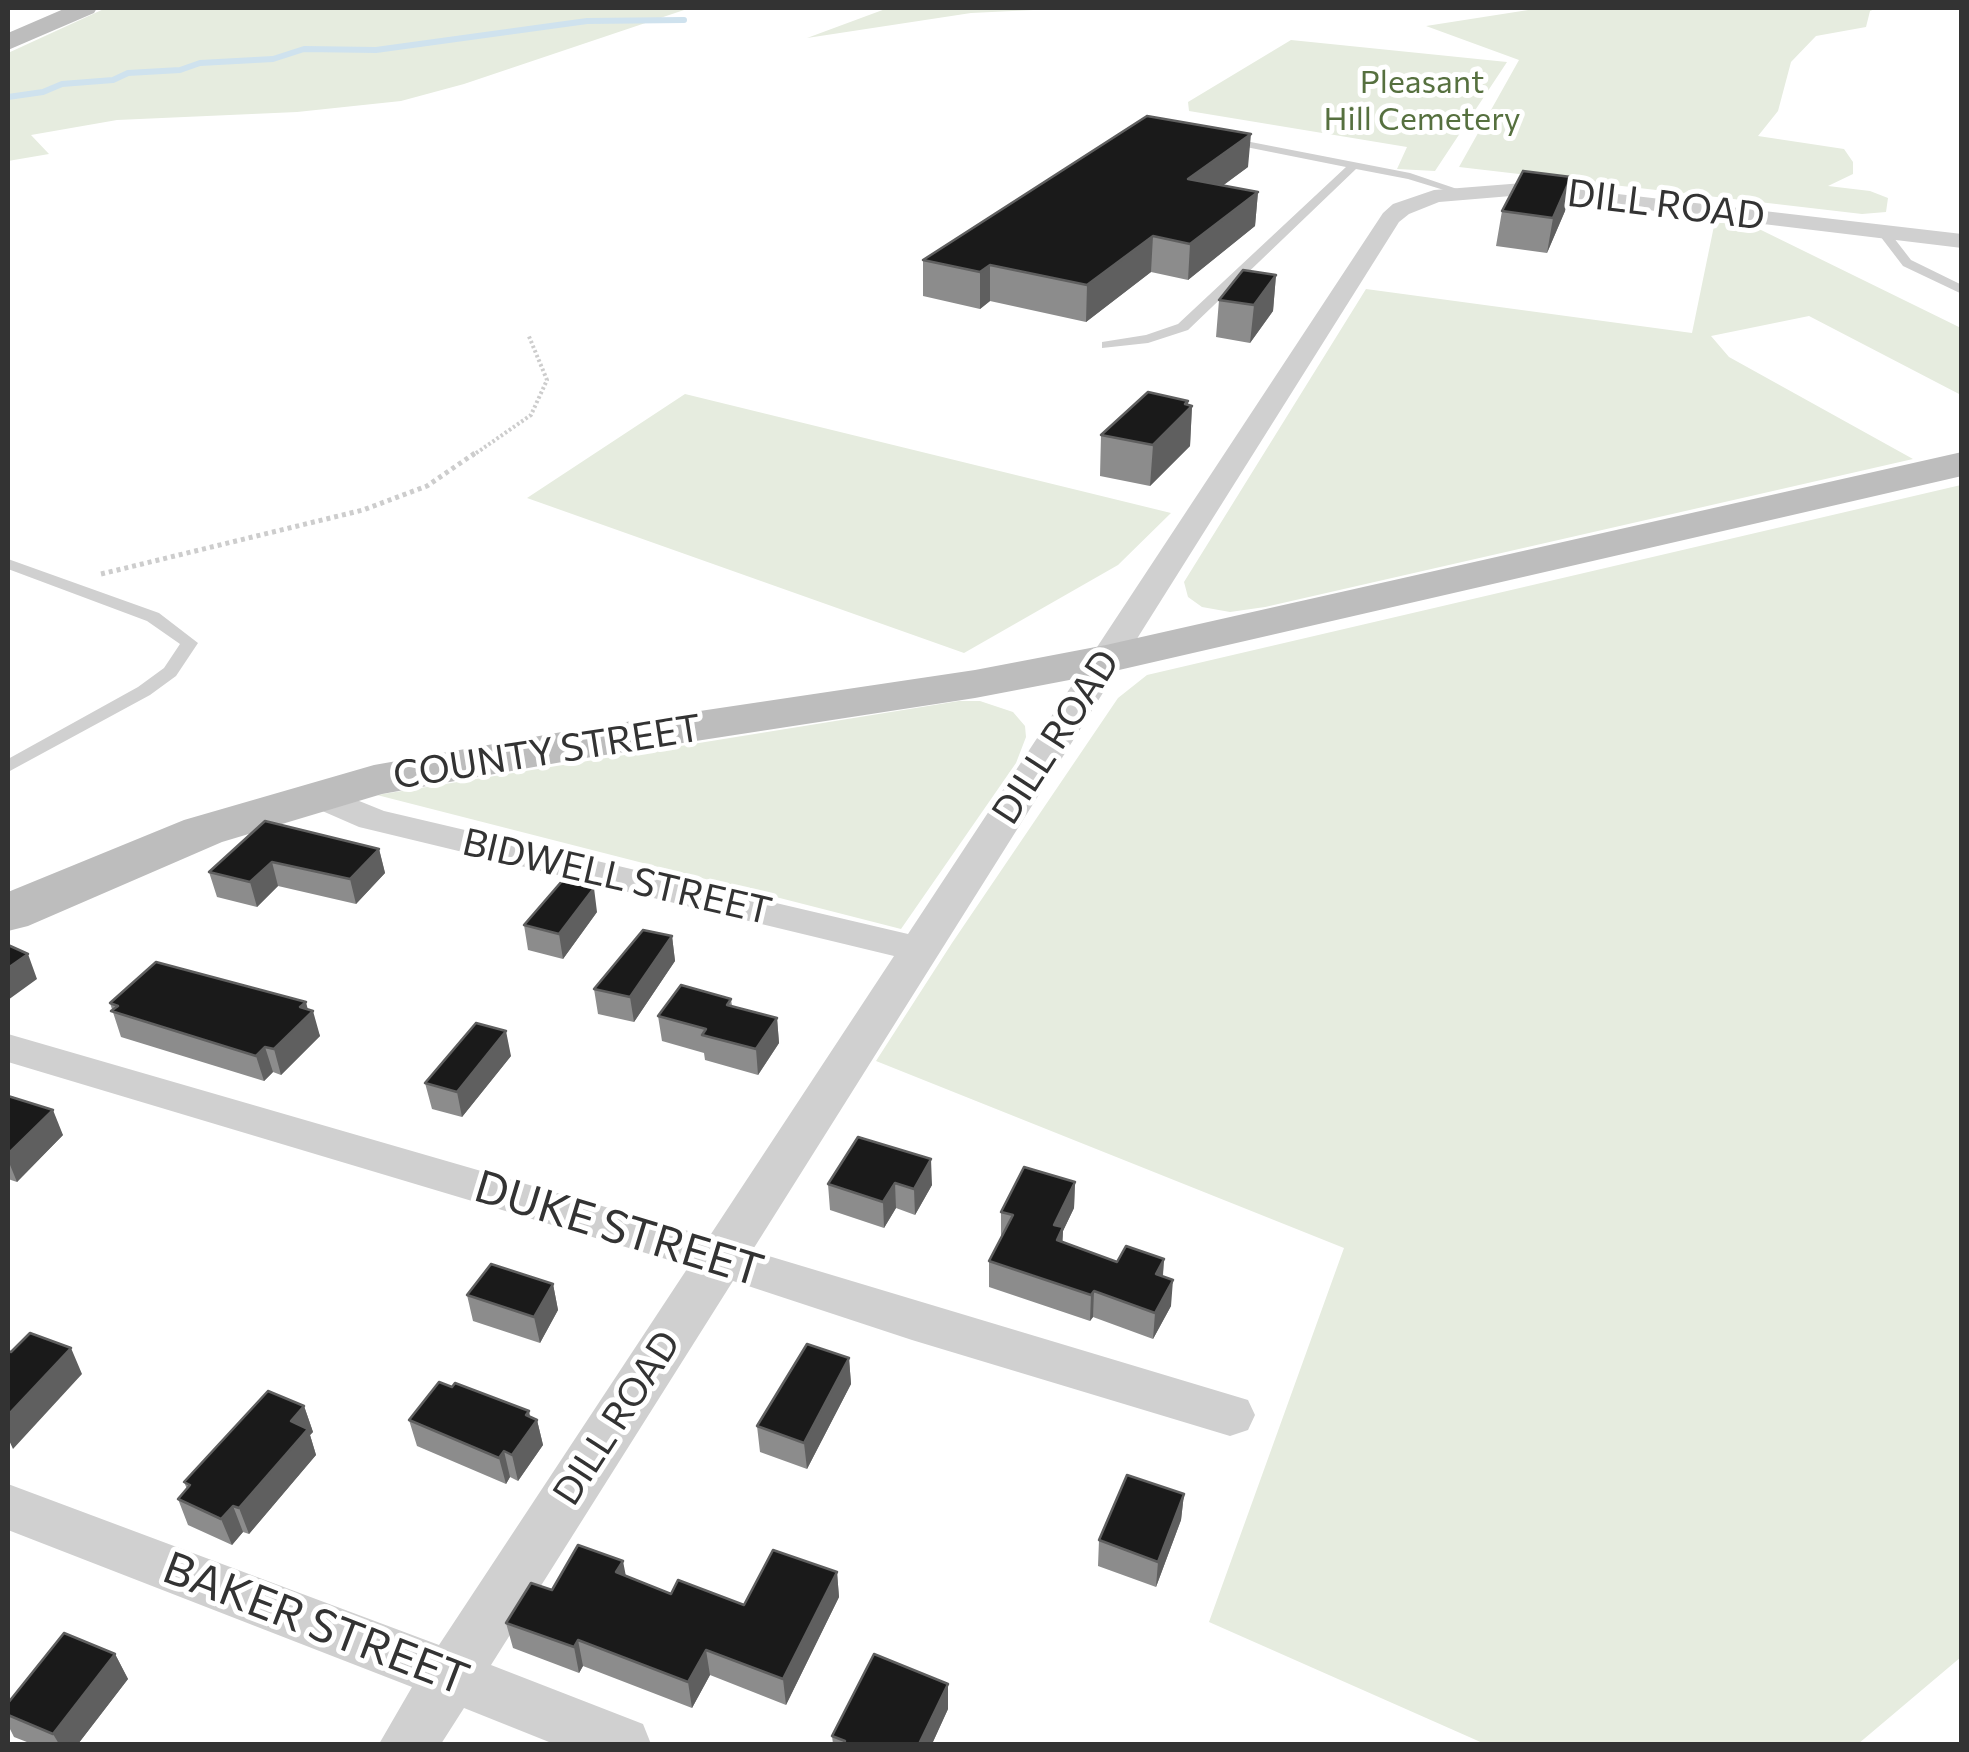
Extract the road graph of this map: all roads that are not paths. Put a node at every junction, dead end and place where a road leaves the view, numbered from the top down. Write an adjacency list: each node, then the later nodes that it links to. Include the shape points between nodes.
1 (85, 8): 2 (street)
2 (8, 42)
3 (1208, 136): 4 (lane)
4 (1353, 166): 5 (lane); 9 (lane, via 1183,328)
5 (1456, 191): 6 (street, DILL ROAD, via 1553,192); 12 (street, DILL ROAD, via 1416,202 1391,218)
6 (1883, 232): 7 (street, DILL ROAD); 8 (lane, via 1907,263)
7 (1962, 241)
8 (1962, 290)
9 (1107, 345)
10 (1962, 464): 12 (street, COUNTY STREET)
11 (8, 564): 13 (lane, via 153,616 189,643 170,672 144,691)
12 (1106, 659): 14 (street, COUNTY STREET, via 446,766); 16 (street, DILL ROAD)
13 (8, 766)
14 (318, 795): 15 (street, COUNTY STREET, via 203,830); 16 (street, BIDWELL STREET, via 372,819)
15 (8, 913)
16 (920, 949): 18 (street, DILL ROAD)
17 (8, 1048): 18 (street, DUKE STREET)
18 (720, 1258): 19 (street, DUKE STREET); 21 (street, DILL ROAD)
19 (1230, 1415)
20 (8, 1507): 21 (street, BAKER STREET)
21 (452, 1676): 22 (street, DILL ROAD); 23 (street, BAKER STREET)
22 (408, 1744)
23 (622, 1744)

